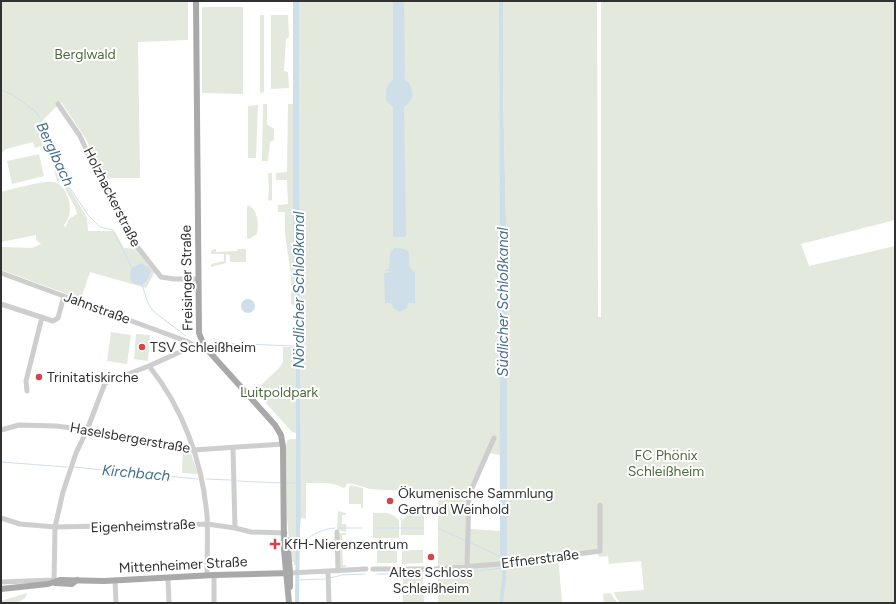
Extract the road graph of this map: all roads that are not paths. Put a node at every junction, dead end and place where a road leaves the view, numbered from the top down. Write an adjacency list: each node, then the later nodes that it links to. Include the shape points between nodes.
1 (196, 1): 4 (main road, Freisinger Straße)
2 (58, 104): 4 (street, Holzhackerstraße, via 80,136 139,250 161,277)
3 (1, 273): 5 (street, Jahnstraße)
4 (198, 279): 8 (main road, Freisinger Straße, via 198,328)
5 (64, 296): 7 (street, via 58,318 53,321); 9 (street, Jahnstraße)
6 (1, 304): 7 (street)
7 (42, 317): 11 (street, via 26,381)
8 (202, 342): 9 (street); 15 (main road, Freisinger Straße, via 275,425)
9 (193, 345): 10 (street)
10 (149, 366): 13 (street, via 105,383); 17 (street, via 175,405)
11 (27, 391)
12 (1, 430): 13 (street, Haselsbergerstraße, via 19,425)
13 (87, 430): 17 (street, Haselsbergerstraße); 21 (street, via 65,485)
14 (494, 438): 25 (street, via 469,495)
15 (283, 444): 16 (street, Haselsbergerstraße); 24 (main road, Freisinger Straße)
16 (233, 448): 17 (street, Haselsbergerstraße); 22 (street)
17 (193, 450): 20 (street, via 203,487)
18 (600, 505): 25 (street, Effnerstraße, via 600,551)
19 (1, 518): 21 (street, Eigenheimstraße, via 20,524)
20 (207, 524): 21 (street, Eigenheimstraße); 22 (street, Eigenheimstraße); 33 (street)
21 (56, 527): 37 (street)
22 (234, 528): 24 (street, Eigenheimstraße, via 251,532)
23 (337, 532): 30 (street)
24 (285, 533): 31 (main road, Freisinger Straße, via 284,544)
25 (468, 567): 28 (street, Effnerstraße)
26 (373, 569): 27 (street)
27 (427, 569)
28 (435, 569)
29 (366, 570): 30 (street)
30 (338, 571): 34 (street)
31 (290, 572): 32 (main road, Mittenheimer Straße); 34 (street); 43 (main road, Freisinger Straße)
32 (214, 575): 33 (main road, Mittenheimer Straße); 42 (street)
33 (207, 576): 35 (main road, Mittenheimer Straße)
34 (328, 577): 44 (street)
35 (168, 578): 36 (main road, Mittenheimer Straße); 41 (street)
36 (115, 580): 37 (main road, Mittenheimer Straße, via 77,580 72,584); 40 (street)
37 (53, 581): 38 (street, Mittenheimer Straße); 39 (main road, Mittenheimer Straße, via 48,584)
38 (1, 582)
39 (1, 589)
40 (116, 603)
41 (169, 603)
42 (214, 603)
43 (289, 603)
44 (329, 603)

